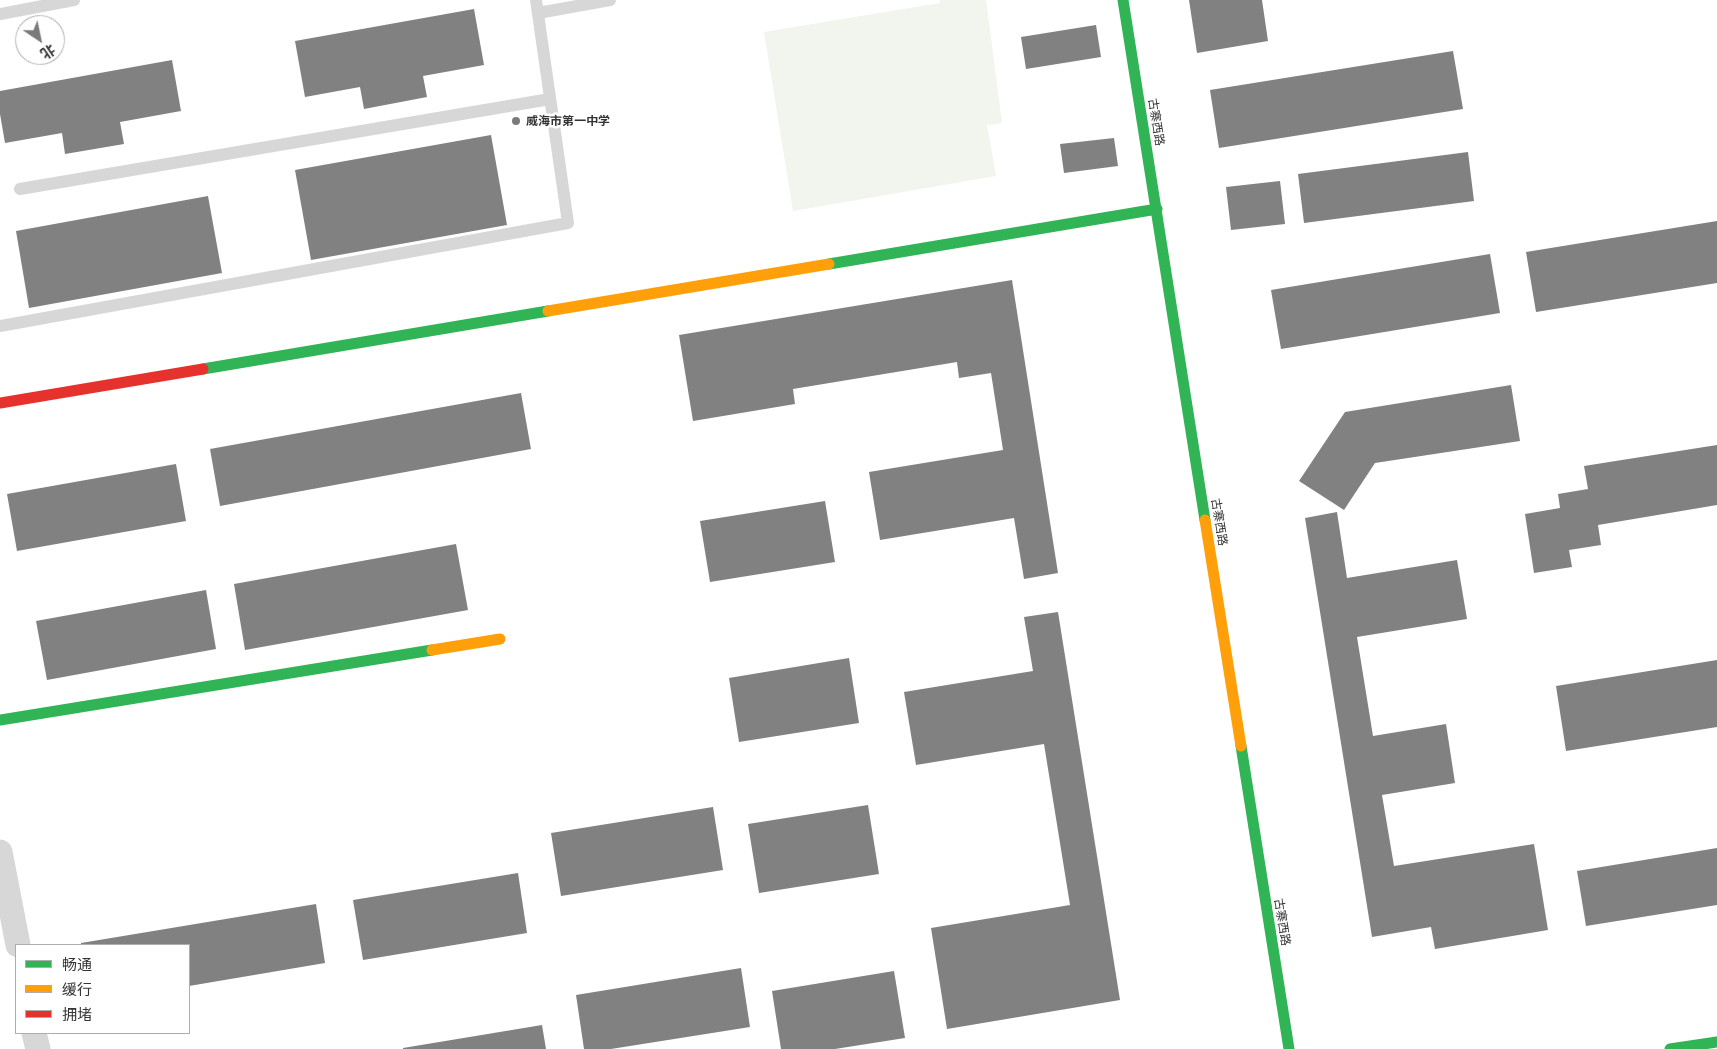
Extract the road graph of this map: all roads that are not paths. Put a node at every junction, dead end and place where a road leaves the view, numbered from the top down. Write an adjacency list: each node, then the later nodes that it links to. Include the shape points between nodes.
1 (74, 0): 5 (lane)
2 (610, 0): 4 (lane)
3 (1123, 0): 8 (street, 古寨西路)
4 (537, 6): 6 (lane)
5 (0, 14)
6 (550, 99): 7 (lane); 9 (lane, via 568,223)
7 (20, 188)
8 (1157, 210): 10 (street); 18 (street, 古寨西路)
9 (0, 326)
10 (0, 402)
11 (500, 639): 12 (street)
12 (0, 720)
13 (0, 852): 14 (street)
14 (18, 944)
15 (34, 1034): 17 (street)
16 (1717, 1042): 19 (street)
17 (38, 1049)
18 (1289, 1049)
19 (1670, 1049)

